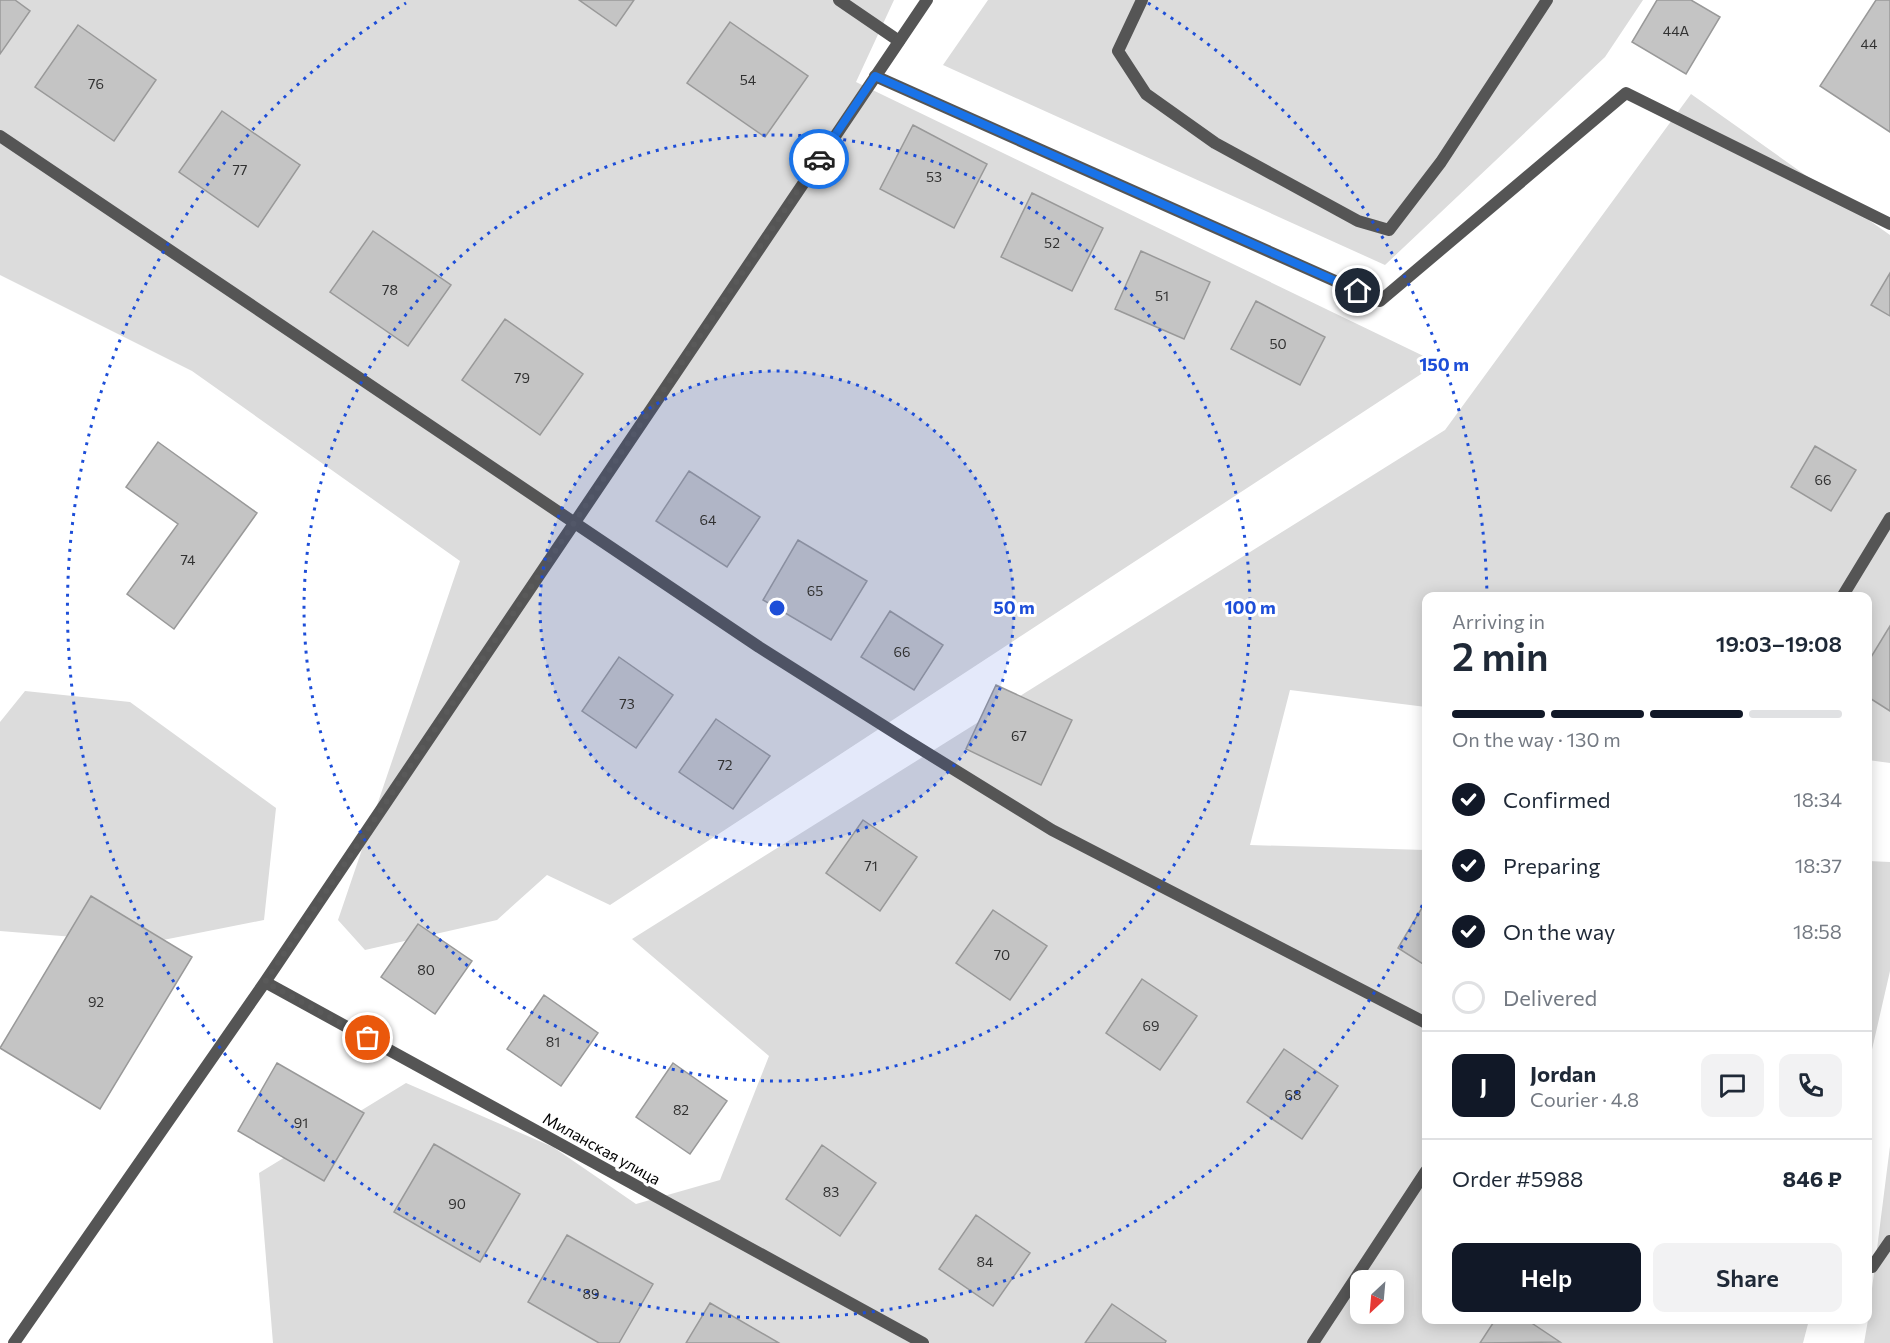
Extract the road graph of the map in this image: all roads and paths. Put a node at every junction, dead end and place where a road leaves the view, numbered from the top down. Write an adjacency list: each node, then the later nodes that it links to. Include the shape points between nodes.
1 (839, 0): 5 (street)
2 (927, 0): 5 (street)
3 (1142, 0): 4 (street, via 1118,51 1146,94 1215,143 1358,221 1389,230 1441,162)
4 (1547, 0)
5 (899, 41): 6 (street)
6 (875, 76): 8 (street, via 1380,301 1626,93); 10 (street)
7 (0, 136): 10 (street)
8 (1890, 224)
9 (1890, 518): 11 (street)
10 (574, 522): 12 (street); 13 (street, via 759,647 1052,830)
11 (1845, 592)
12 (265, 982): 17 (street); 18 (street, Миланская улица)
13 (1422, 1021)
14 (1422, 1177): 19 (street)
15 (1890, 1241): 16 (street)
16 (1872, 1267)
17 (14, 1343)
18 (924, 1343)
19 (1313, 1343)

